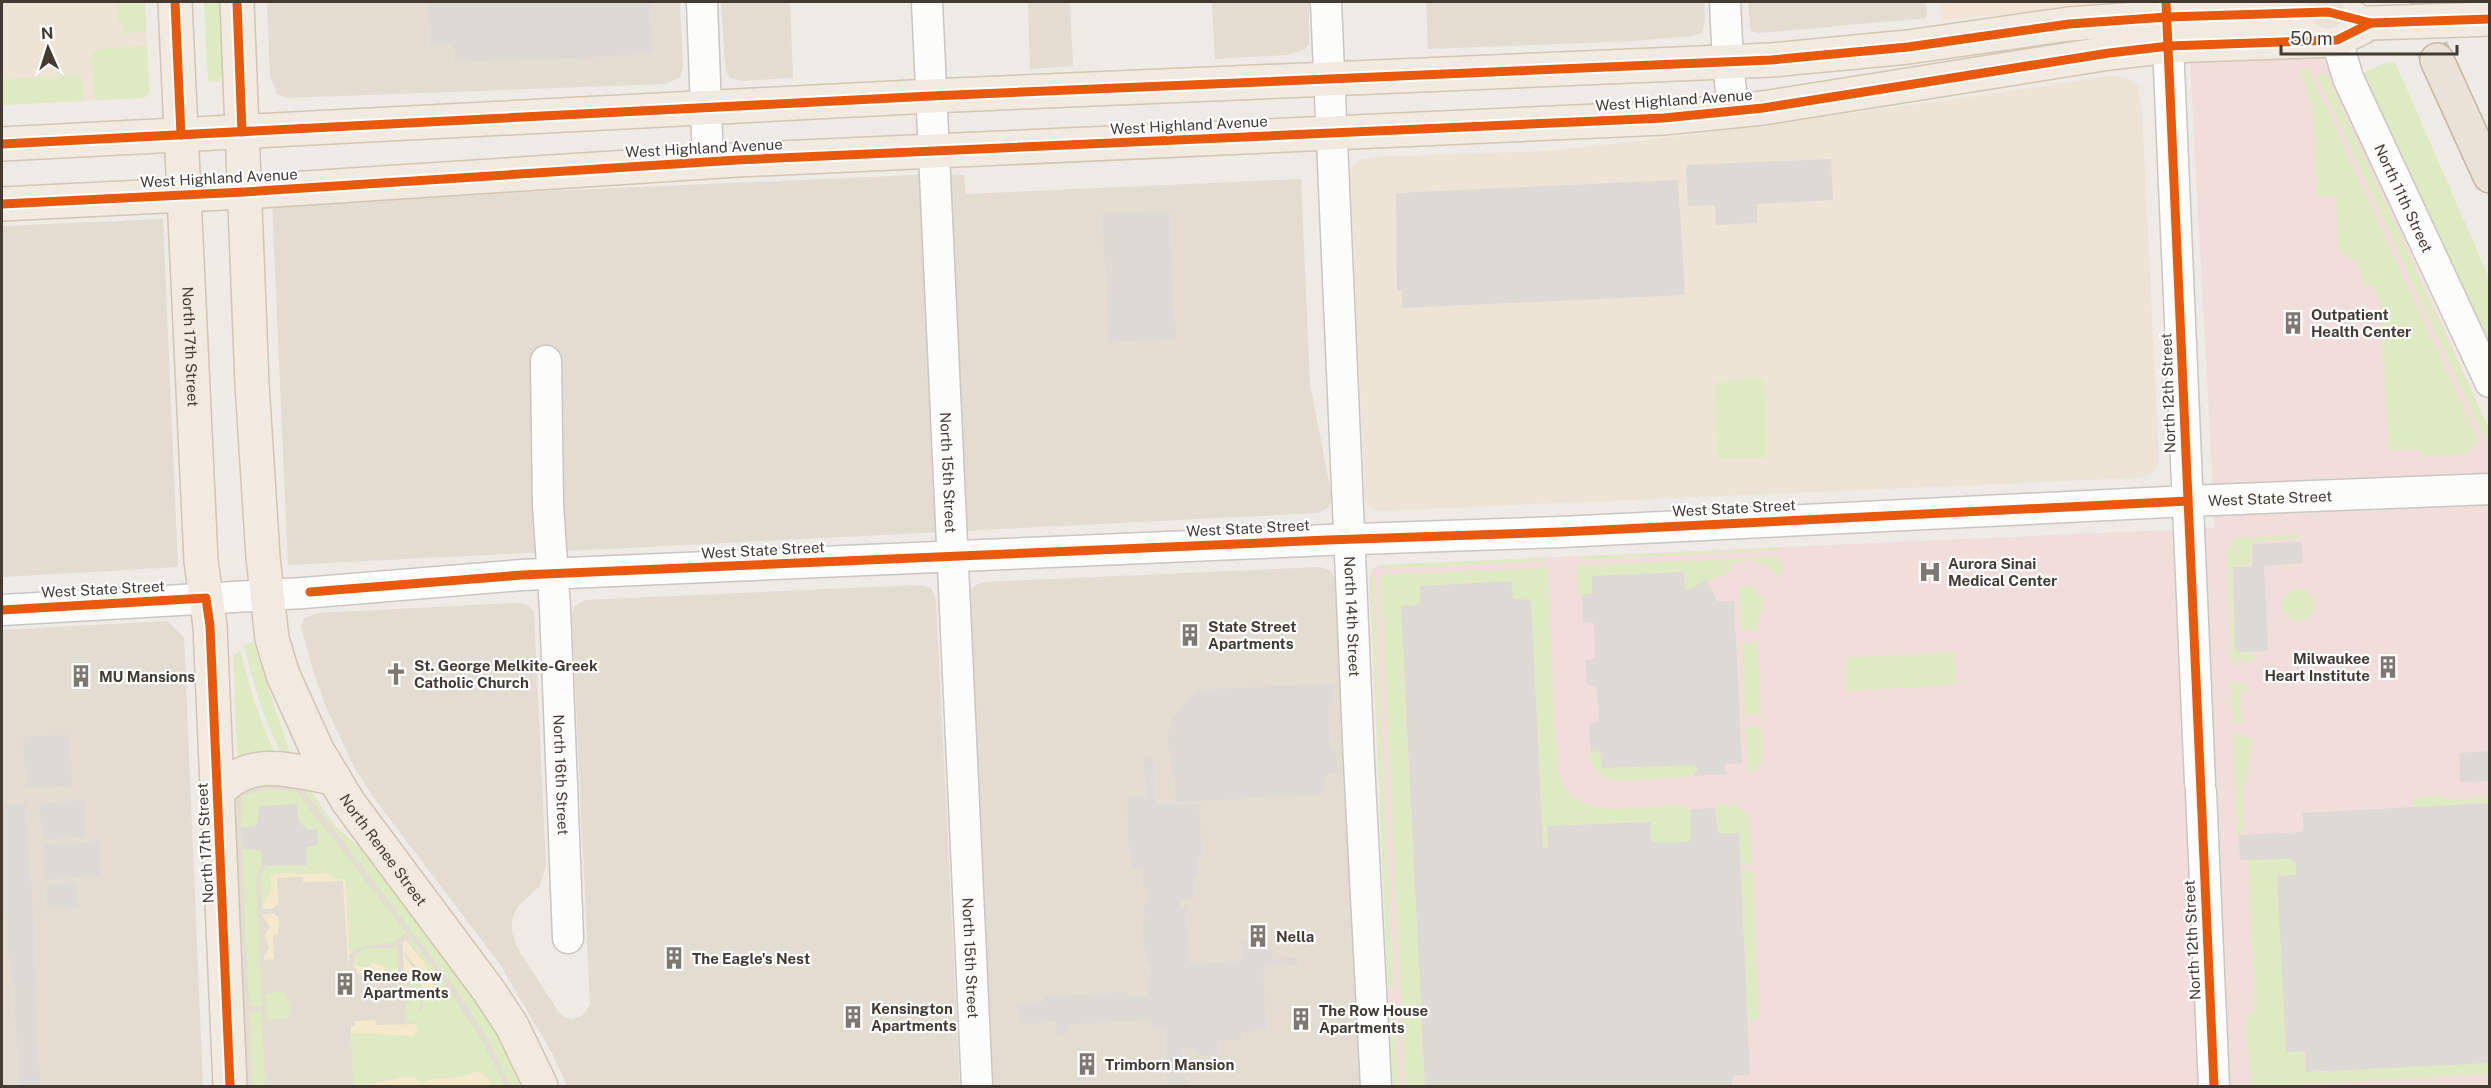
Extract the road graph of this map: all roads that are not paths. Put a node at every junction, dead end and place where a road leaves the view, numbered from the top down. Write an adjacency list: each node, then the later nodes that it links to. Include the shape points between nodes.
1 (175, 2): 18 (main road, North 17th Street)
2 (237, 2): 16 (main road)
3 (702, 2): 14 (street)
4 (927, 2): 13 (street, North 15th Street)
5 (1326, 2): 12 (street, North 14th Street)
6 (1725, 2): 11 (street)
7 (2330, 18): 8 (main road, West Highland Avenue, bridge, via 2371,23); 9 (main road, West Highland Avenue); 27 (street, North 11th Street, via 2348,78)
8 (2490, 19)
9 (2167, 21): 11 (main road, West Highland Avenue, via 2069,24 1857,52); 15 (main road, West Highland Avenue, via 2109,53); 29 (street, North 12th Street)
10 (2437, 60): 22 (highway)
11 (1728, 62): 12 (main road, West Highland Avenue); 15 (street)
12 (1329, 79): 13 (main road, West Highland Avenue); 17 (street, North 14th Street)
13 (931, 96): 14 (main road, West Highland Avenue); 20 (street, North 15th Street)
14 (706, 108): 16 (main road, West Highland Avenue); 21 (street)
15 (1733, 111): 17 (main road, West Highland Avenue, via 1664,118)
16 (242, 132): 18 (main road, West Highland Avenue); 23 (main road)
17 (1331, 134): 20 (main road, West Highland Avenue); 30 (street, North 14th Street)
18 (181, 135): 19 (main road, West Highland Avenue); 24 (main road, North 17th Street)
19 (2, 144)
20 (933, 152): 21 (main road, West Highland Avenue); 31 (street, North 15th Street)
21 (708, 162): 23 (main road, West Highland Avenue)
22 (2490, 176)
23 (244, 192): 24 (main road, West Highland Avenue); 33 (main road)
24 (183, 195): 25 (main road, West Highland Avenue); 34 (main road, North 17th Street)
25 (2, 204)
26 (546, 361): 32 (street, North 16th Street)
27 (2490, 382)
28 (2490, 489): 29 (street, West State Street)
29 (2188, 501): 30 (street, West State Street); 43 (street, North 12th Street)
30 (1350, 539): 31 (street, West State Street); 42 (street, North 14th Street)
31 (952, 556): 32 (street, West State Street); 41 (street, North 15th Street)
32 (552, 575): 33 (street, West State Street); 38 (street, North 16th Street)
33 (266, 594): 34 (street, West State Street); 36 (main road, North Renee Street, via 272,639 283,675)
34 (206, 598): 35 (street, West State Street); 37 (main road, North 17th Street)
35 (2, 610)
36 (334, 778): 37 (main road, via 279,768 261,769 237,775); 40 (main road, North Renee Street, via 359,819 489,991 512,1026)
37 (218, 792): 39 (main road, North 17th Street)
38 (568, 938)
39 (230, 1086)
40 (541, 1086)
41 (976, 1086)
42 (1376, 1086)
43 (2214, 1086)

